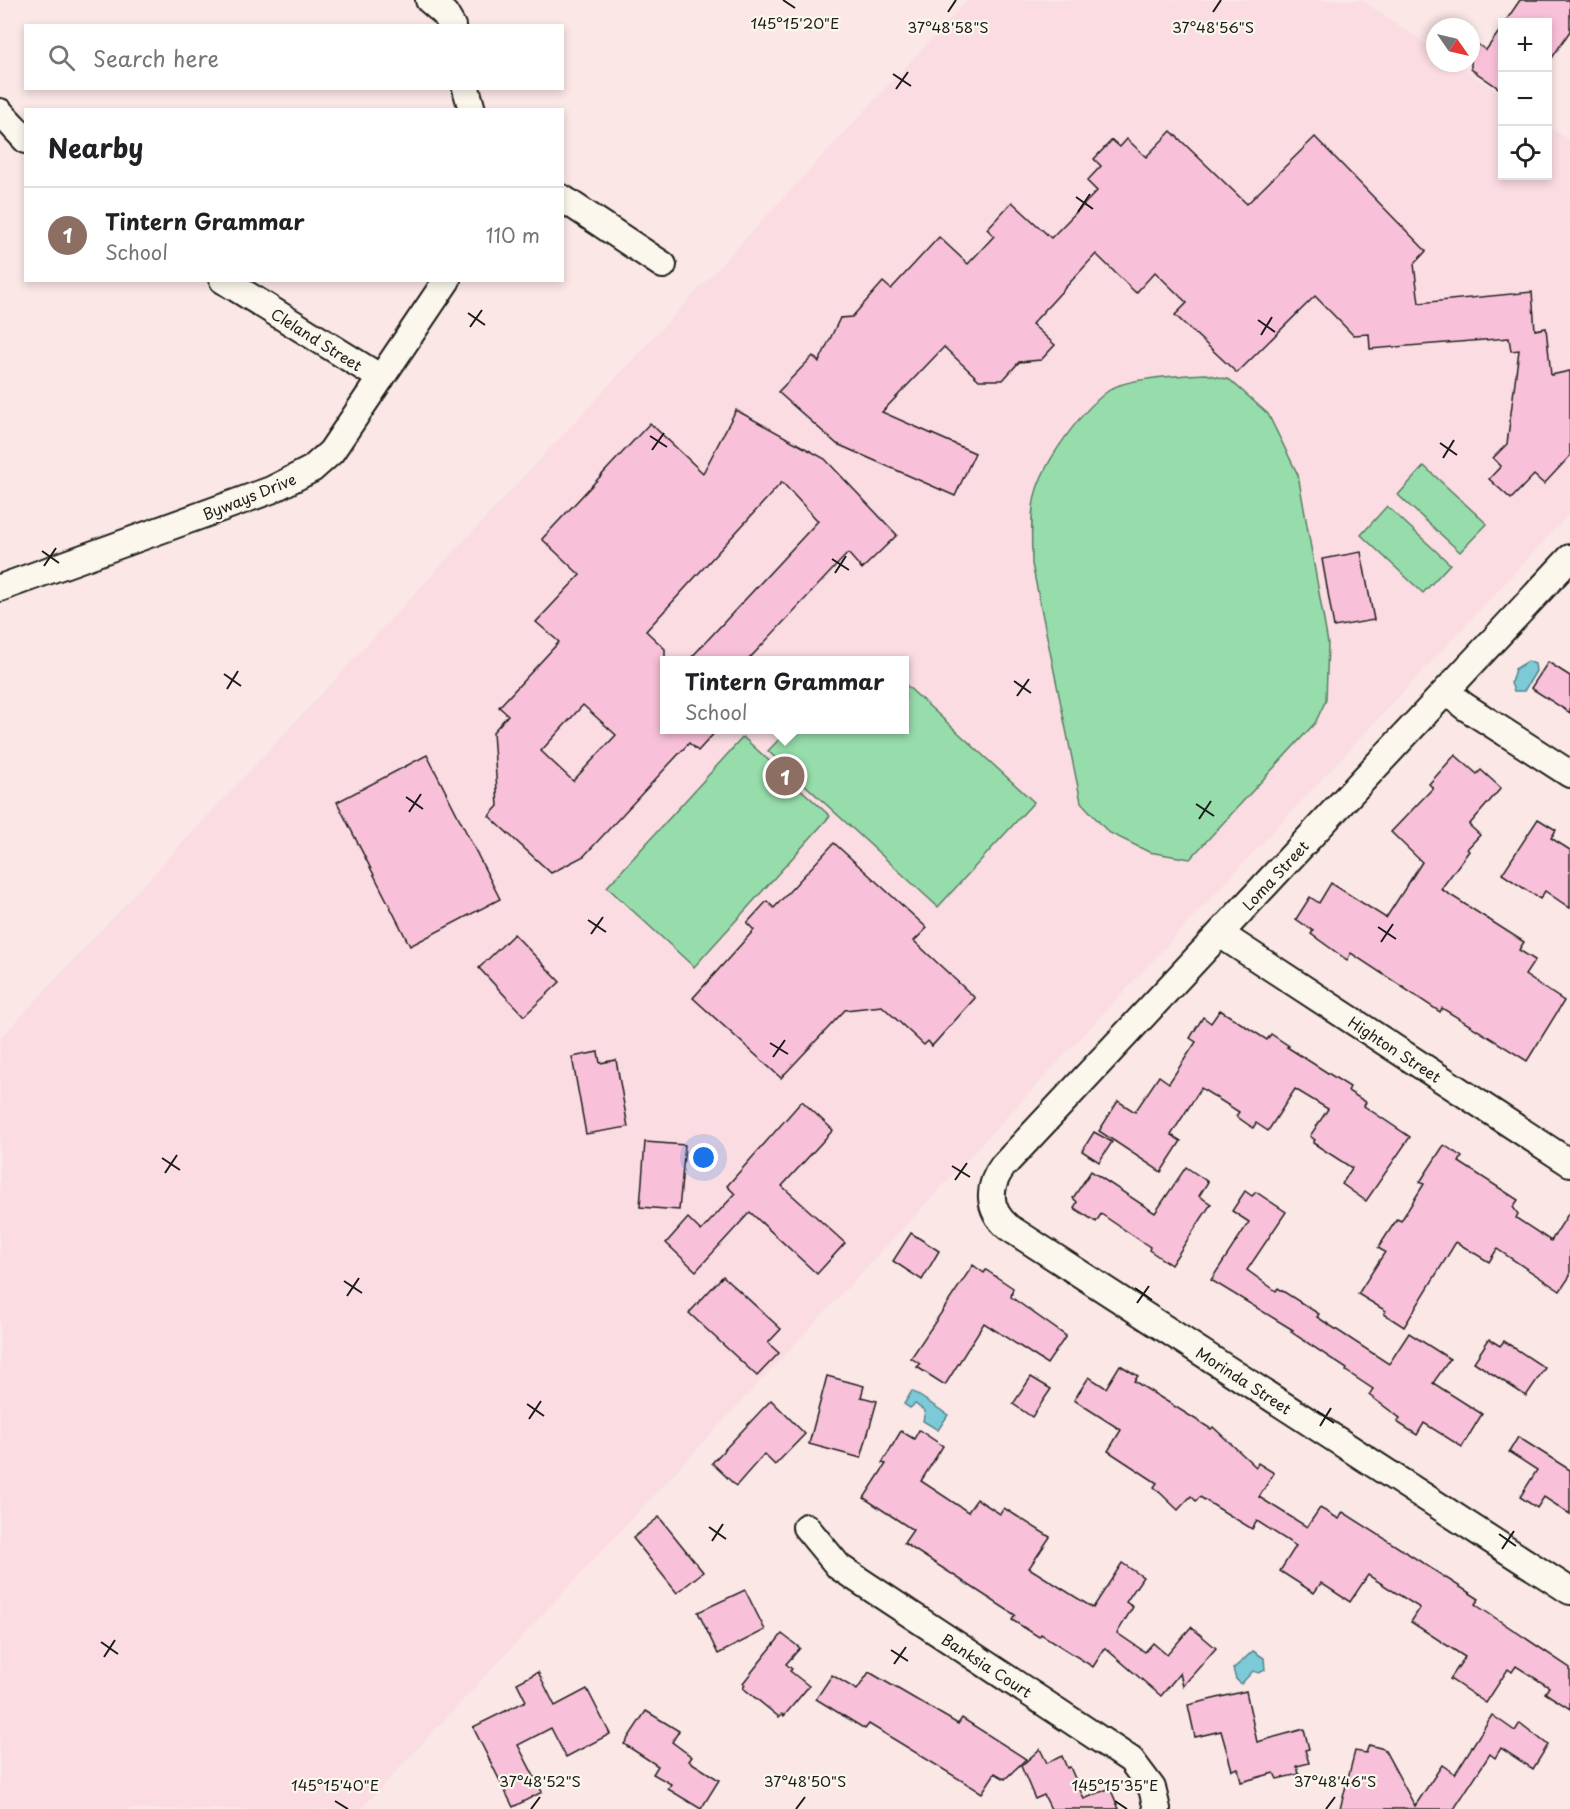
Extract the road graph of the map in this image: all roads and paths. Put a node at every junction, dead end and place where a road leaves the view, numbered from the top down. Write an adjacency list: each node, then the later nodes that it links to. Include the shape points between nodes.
1 (429, 0): 3 (street)
2 (451, 0): 4 (street)
3 (451, 24)
4 (452, 24)
5 (467, 90): 6 (street)
6 (471, 108)
7 (564, 199): 8 (street)
8 (663, 265)
9 (226, 282): 11 (street, Cleland Street)
10 (446, 282): 11 (street, Byways Drive)
11 (381, 378): 13 (street, Byways Drive, via 331,452 290,482)
12 (1570, 558): 14 (street, Loma Street)
13 (0, 588)
14 (1447, 692): 15 (street); 16 (street, Loma Street)
15 (1570, 774)
16 (1220, 934): 17 (street, Highton Street); 18 (street, Loma Street, via 1003,1166 995,1176)
17 (1570, 1163)
18 (991, 1197): 20 (street, Morinda Street, via 994,1212 1008,1227)
19 (806, 1527): 21 (street, Banksia Court, via 839,1567 1131,1760 1152,1788)
20 (1570, 1592)
21 (1157, 1809)

